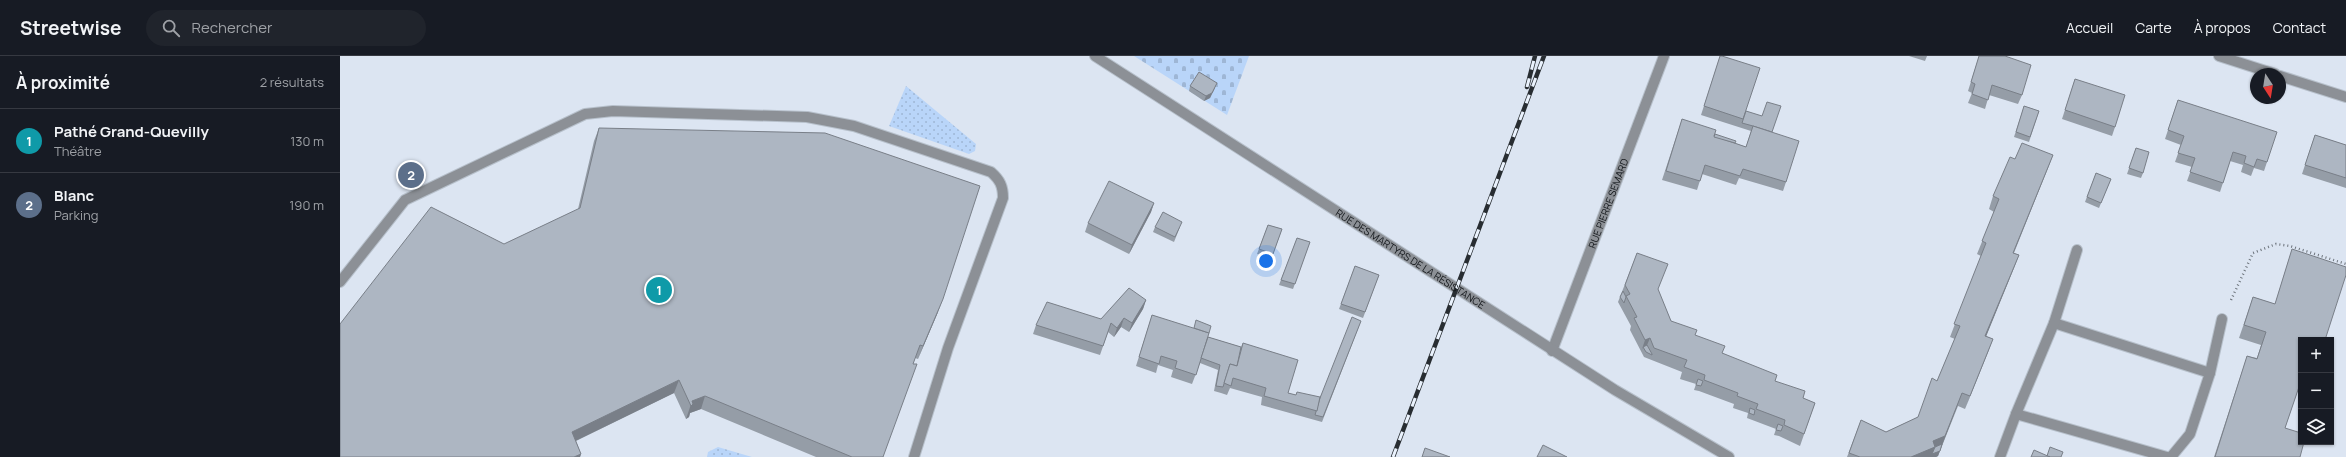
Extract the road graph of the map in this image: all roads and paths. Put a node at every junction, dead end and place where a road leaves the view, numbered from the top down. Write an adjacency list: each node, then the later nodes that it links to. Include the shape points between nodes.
1 (1095, 56): 12 (street, RUE DES MARTYRS DE LA RÉSISTANCE)
2 (1664, 56): 12 (street, RUE PIERRE SEMARD)
3 (2219, 56): 4 (street)
4 (2256, 68)
5 (2286, 78): 6 (street)
6 (2346, 97)
7 (2077, 250): 11 (street)
8 (2346, 264): 10 (path, via 2276,244 2253,253)
9 (340, 282): 15 (street, via 405,200 585,114 613,112 807,117 854,126 991,172 1000,180 1003,189 1003,198 948,348)
10 (2222, 319): 13 (street)
11 (2054, 323): 13 (street); 14 (street)
12 (1552, 350): 16 (street, RUE DES MARTYRS DE LA RÉSISTANCE)
13 (2210, 373): 19 (street, via 2190,434)
14 (2016, 414): 17 (street); 18 (street)
15 (914, 457)
16 (1729, 457)
17 (2000, 457)
18 (2167, 457)
19 (2172, 457)

